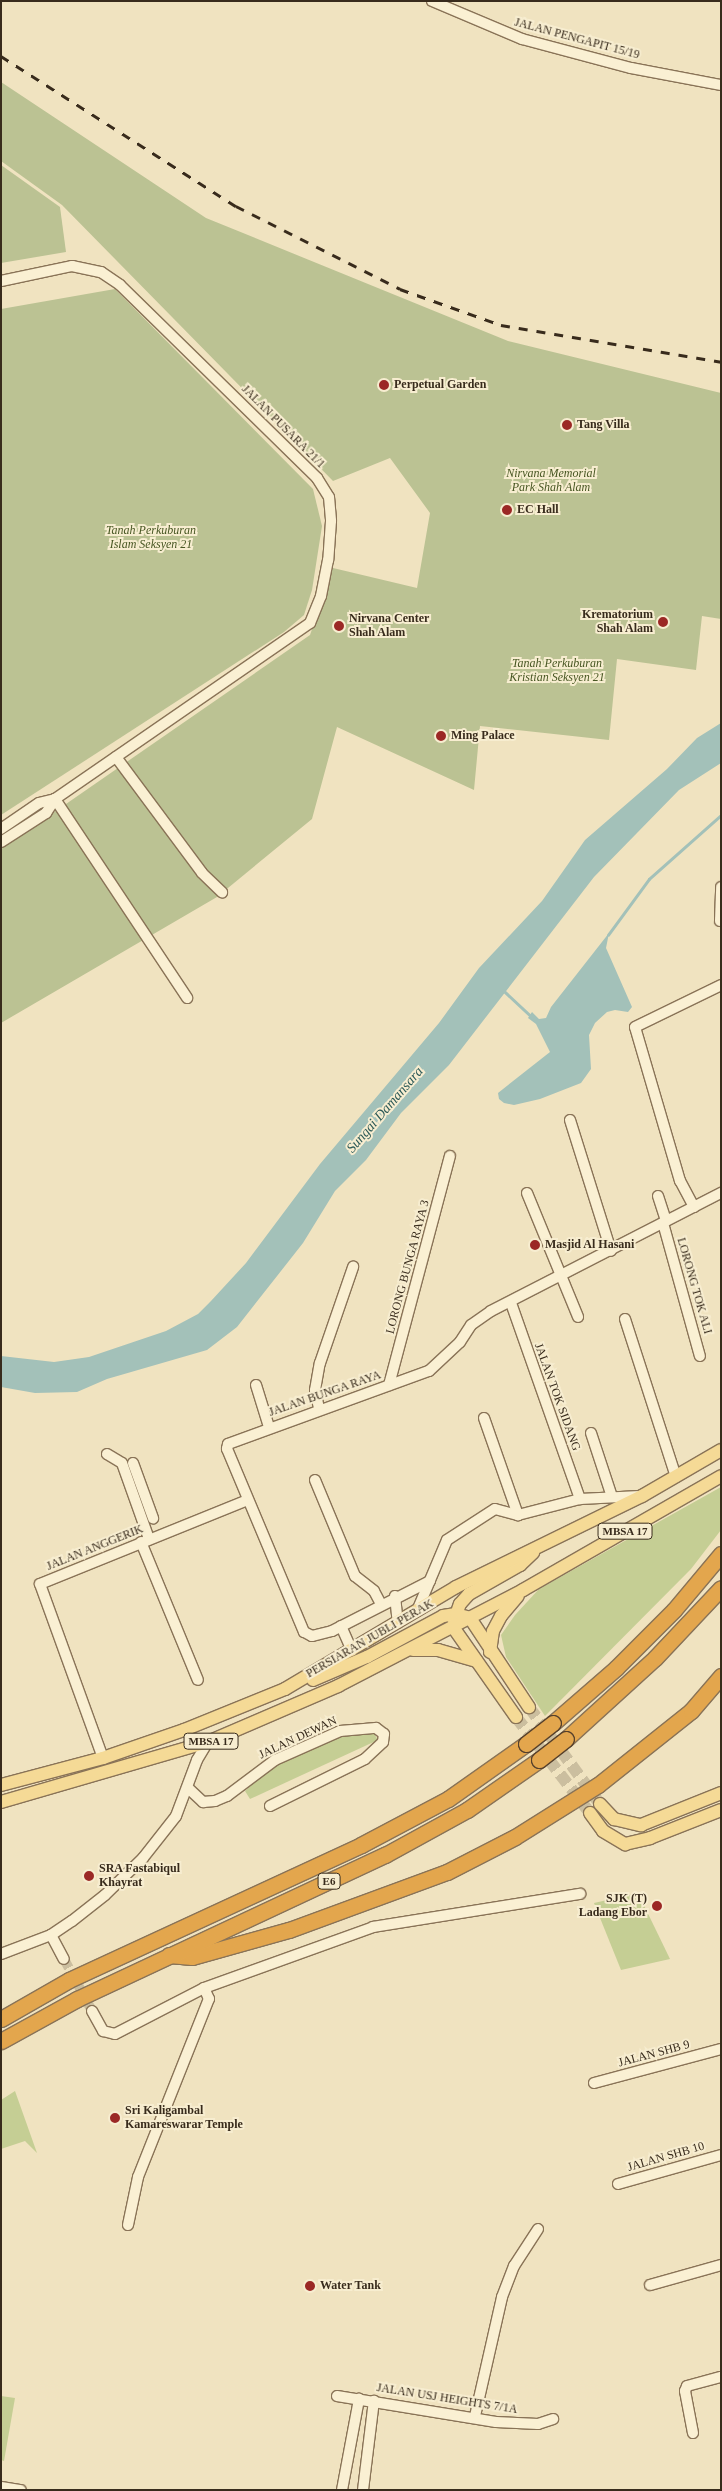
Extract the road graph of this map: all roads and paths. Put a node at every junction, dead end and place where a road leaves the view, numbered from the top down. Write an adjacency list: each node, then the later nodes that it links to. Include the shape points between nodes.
1 (432, 1): 2 (street, JALAN PENGAPIT 15/19, via 522,39 631,68)
2 (721, 85)
3 (1, 281): 4 (street, JALAN PUSARA 21/1, via 72,266 101,272 120,285 304,464 329,497 328,560 321,596 310,623)
4 (116, 756): 5 (street, JALAN PUSARA 21/1); 9 (street, via 202,873)
5 (55, 799): 6 (street, JALAN PUSARA 21/1, via 40,804); 7 (street, JALAN PUSARA 21/1, via 46,812); 12 (street)
6 (1, 829)
7 (1, 842)
8 (721, 887): 10 (street)
9 (222, 892)
10 (720, 920)
11 (721, 985): 18 (street, via 635,1027 680,1181)
12 (187, 998)
13 (570, 1120): 20 (street)
14 (450, 1156): 28 (street, LORONG BUNGA RAYA 3)
15 (527, 1193): 22 (street)
16 (721, 1193): 18 (street, JALAN BUNGA RAYA)
17 (658, 1196): 19 (street, LORONG TOK ALI)
18 (694, 1207): 19 (street, JALAN BUNGA RAYA)
19 (665, 1222): 20 (street, JALAN BUNGA RAYA); 26 (street, LORONG TOK ALI)
20 (611, 1251): 22 (street, JALAN BUNGA RAYA)
21 (353, 1266): 29 (street, via 320,1363 315,1390)
22 (561, 1277): 23 (street, JALAN BUNGA RAYA); 24 (street)
23 (511, 1303): 28 (street, JALAN BUNGA RAYA, via 490,1311 472,1325 460,1342 429,1370); 41 (street, JALAN TOK SIDANG)
24 (578, 1317)
25 (625, 1319): 37 (street)
26 (700, 1356)
27 (256, 1385): 31 (street)
28 (389, 1385): 29 (street, JALAN BUNGA RAYA)
29 (319, 1408): 31 (street, JALAN BUNGA RAYA)
30 (484, 1418): 44 (street)
31 (269, 1426): 42 (street, JALAN BUNGA RAYA, via 234,1441 227,1449)
32 (591, 1433): 40 (street)
33 (721, 1450): 37 (main road, PERSIARAN JUBLI PERAK / MBSA 17)
34 (107, 1454): 43 (street, via 122,1463)
35 (133, 1463): 43 (street)
36 (721, 1476): 51 (main road, PERSIARAN JUBLI PERAK / MBSA 17)
37 (676, 1477): 39 (main road, PERSIARAN JUBLI PERAK / MBSA 17)
38 (314, 1480): 53 (street, via 355,1576 374,1591)
39 (642, 1496): 40 (street); 47 (main road, PERSIARAN JUBLI PERAK / MBSA 17)
40 (612, 1497): 41 (street)
41 (580, 1499): 44 (street)
42 (248, 1500): 46 (street, JALAN ANGGERIK); 58 (street, JALAN BUNGA RAYA, via 304,1632 320,1636)
43 (142, 1504): 45 (street); 46 (street)
44 (518, 1515): 49 (street, via 495,1509 447,1540)
45 (153, 1518)
46 (145, 1541): 65 (street); 70 (street, JALAN ANGGERIK, via 40,1584)
47 (544, 1543): 54 (main road, PERSIARAN JUBLI PERAK / MBSA 17); 55 (main road, via 520,1565 469,1594)
48 (721, 1554): 86 (highway, E6, bridge, via 674,1610 616,1668 553,1723 448,1799 370,1841 76,1976)
49 (430, 1581): 52 (street, JALAN BUNGA RAYA); 54 (street)
50 (721, 1588): 82 (highway, E6, bridge, via 655,1658 566,1739 466,1810 385,1855)
51 (523, 1590): 56 (main road, PERSIARAN JUBLI PERAK / MBSA 17); 62 (main road, via 493,1631)
52 (395, 1596): 53 (street, JALAN BUNGA RAYA); 57 (street)
53 (381, 1604): 58 (street, JALAN BUNGA RAYA)
54 (418, 1611): 57 (main road, PERSIARAN JUBLI PERAK / MBSA 17)
55 (456, 1614): 56 (main road); 59 (main road); 66 (main road, via 443,1616 367,1657)
56 (470, 1618): 59 (main road, PERSIARAN JUBLI PERAK / MBSA 17); 62 (main road)
57 (398, 1623): 61 (main road, PERSIARAN JUBLI PERAK / MBSA 17)
58 (341, 1626): 61 (street)
59 (454, 1627): 60 (main road, PERSIARAN JUBLI PERAK / MBSA 17); 63 (main road)
60 (411, 1650): 63 (main road, via 438,1650); 69 (main road, PERSIARAN JUBLI PERAK / MBSA 17, via 338,1686)
61 (352, 1652): 66 (main road, PERSIARAN JUBLI PERAK / MBSA 17)
62 (490, 1652): 67 (main road)
63 (476, 1660): 68 (main road)
64 (721, 1676): 82 (highway, via 691,1711 598,1785 515,1837 447,1872 298,1927 192,1957)
65 (198, 1680)
66 (285, 1689): 70 (main road, PERSIARAN JUBLI PERAK / MBSA 17, via 184,1730)
67 (529, 1707)
68 (516, 1717)
69 (208, 1742): 72 (street, via 197,1760); 74 (main road, PERSIARAN JUBLI PERAK / MBSA 17)
70 (103, 1758): 71 (main road, PERSIARAN JUBLI PERAK / MBSA 17)
71 (1, 1785)
72 (188, 1788): 76 (street, JALAN DEWAN, via 203,1802 215,1801 228,1796 275,1760 340,1731 376,1728 384,1734 380,1746 366,1759); 80 (street, via 176,1816 143,1858 105,1895)
73 (721, 1793): 75 (main road, via 641,1825 614,1819)
74 (1, 1802)
75 (600, 1804)
76 (270, 1806)
77 (721, 1810): 78 (main road, via 650,1838 625,1844 603,1831)
78 (590, 1813)
79 (580, 1894): 84 (street, via 373,1927)
80 (51, 1935): 81 (street); 83 (street)
81 (1, 1954)
82 (169, 1956): 87 (highway, E6, via 77,1999)
83 (64, 1959)
84 (204, 1988): 85 (street, via 115,2034 103,2031); 92 (street, via 209,1999 138,2177)
85 (92, 2011)
86 (1, 2019)
87 (1, 2041)
88 (721, 2050): 89 (street, JALAN SHB 9)
89 (594, 2084)
90 (721, 2155): 91 (street, JALAN SHB 10)
91 (618, 2184)
92 (128, 2225)
93 (538, 2229): 100 (street, via 514,2266 502,2297)
94 (721, 2265): 95 (street)
95 (650, 2285)
96 (721, 2378): 102 (street, via 687,2386 685,2391)
97 (337, 2396): 98 (street, JALAN USJ HEIGHTS 7/1A)
98 (359, 2399): 99 (street, JALAN USJ HEIGHTS 7/1A); 105 (street)
99 (374, 2401): 100 (street, JALAN USJ HEIGHTS 7/1A); 106 (street)
100 (475, 2416): 101 (street, JALAN USJ HEIGHTS 7/1A, via 496,2422 538,2424)
101 (553, 2419)
102 (693, 2433)
103 (1, 2487): 104 (street)
104 (21, 2490)
105 (342, 2490)
106 (363, 2490)

